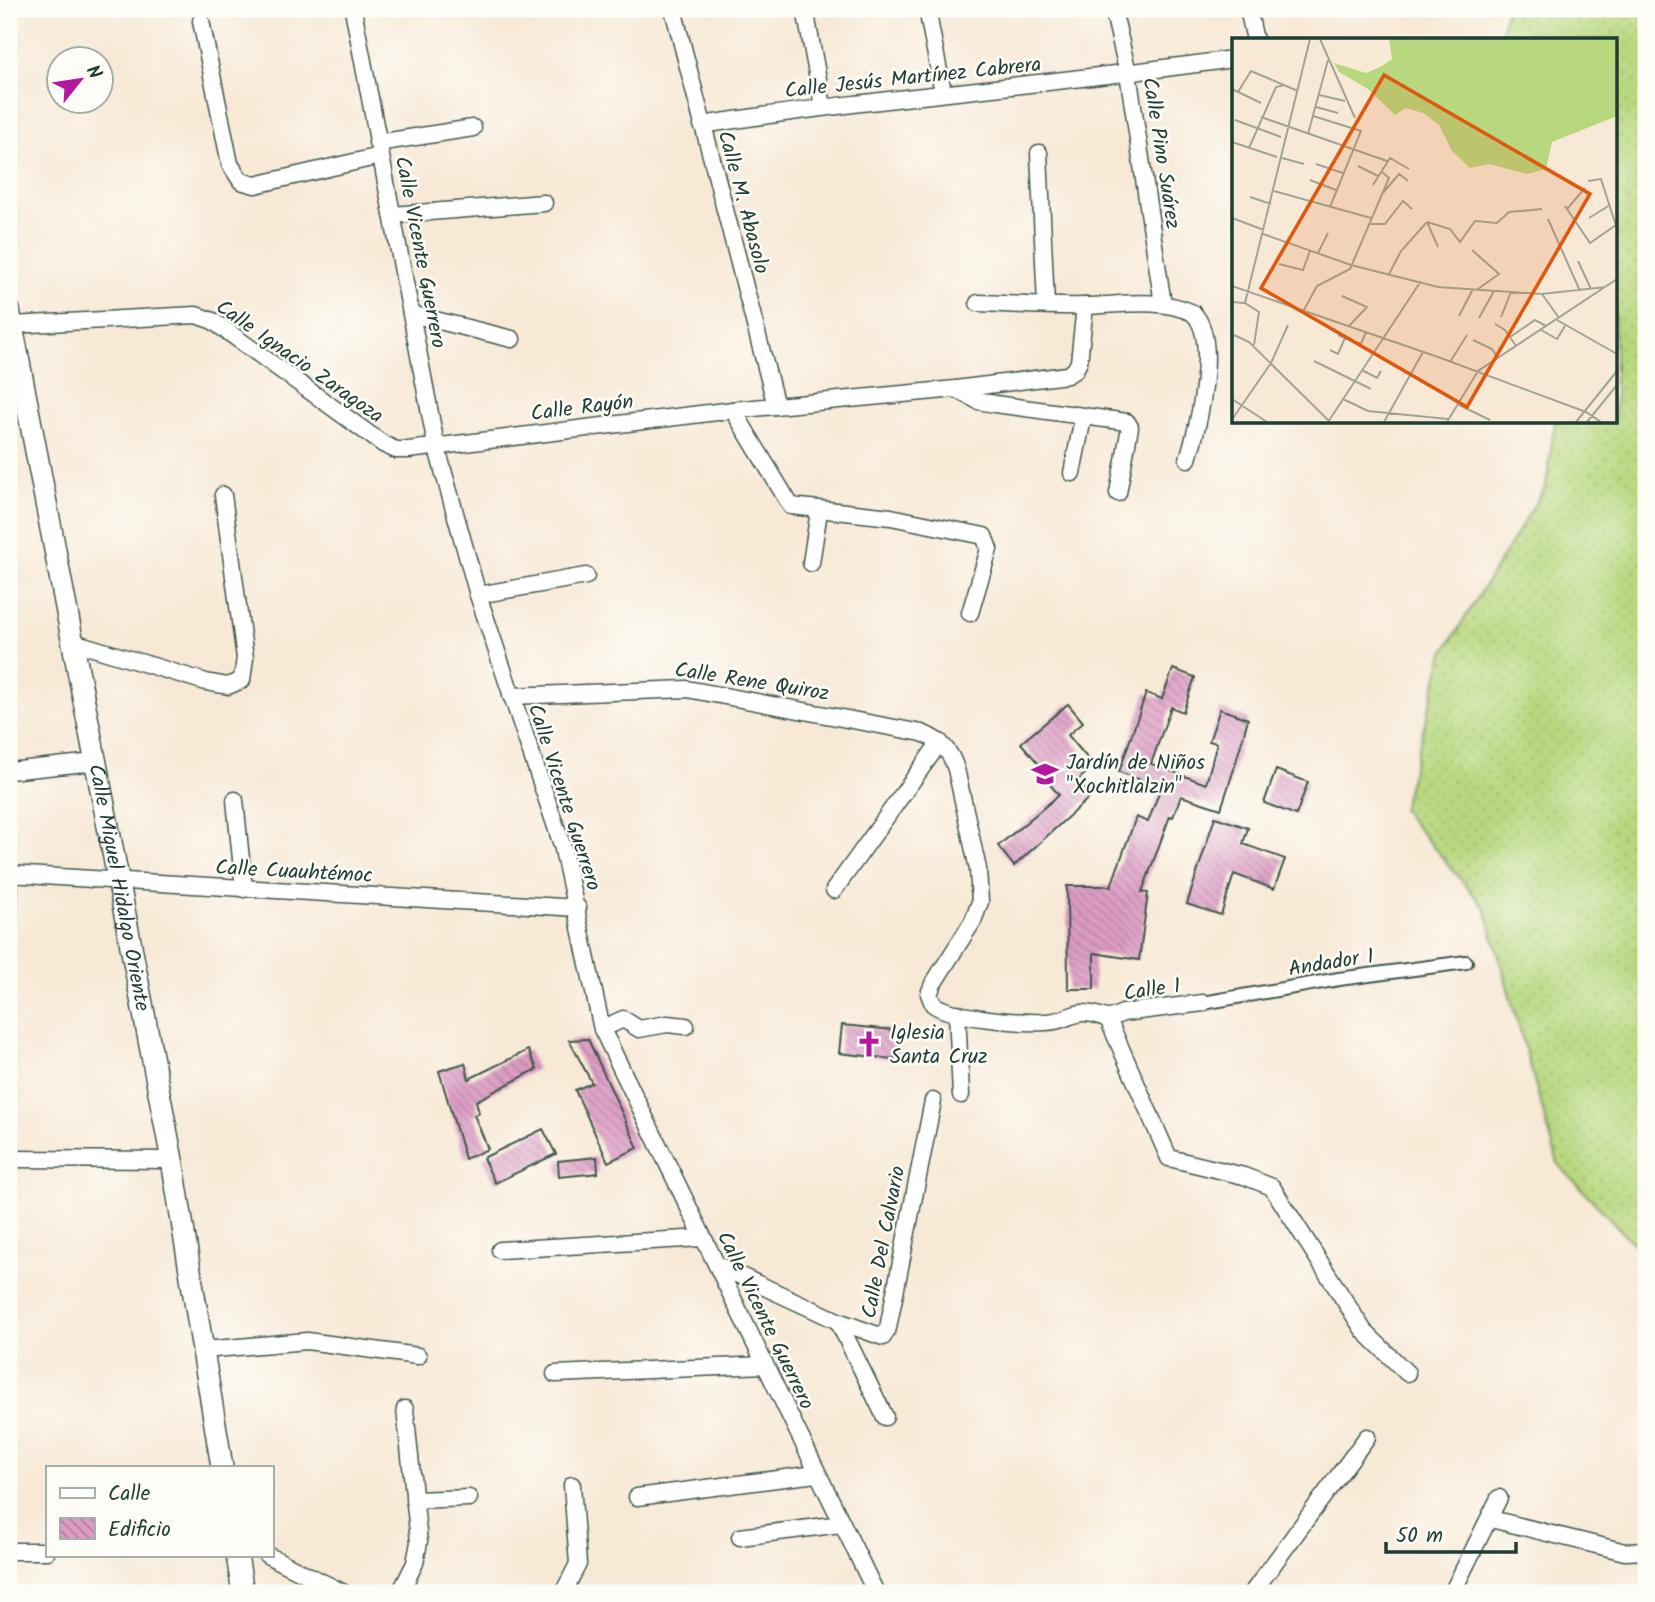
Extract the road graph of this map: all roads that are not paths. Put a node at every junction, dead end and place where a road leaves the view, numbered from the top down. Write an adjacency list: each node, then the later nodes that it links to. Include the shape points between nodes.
1 (353, 9): 15 (street, Calle Vicente Guerrero)
2 (673, 9): 13 (street, Calle M. Abasolo)
3 (805, 9): 12 (street)
4 (927, 9): 11 (street)
5 (1113, 9): 10 (street, Calle Pino Suárez)
6 (1248, 9): 8 (street)
7 (201, 22): 15 (street, via 230,164 241,181 255,185)
8 (1255, 38)
9 (1232, 59): 10 (street, Calle Jesús Martínez Cabrera)
10 (1129, 73): 11 (street, Calle Jesús Martínez Cabrera); 20 (street, Calle Pino Suárez)
11 (943, 92): 12 (street, Calle Jesús Martínez Cabrera)
12 (823, 106): 13 (street, Calle Jesús Martínez Cabrera)
13 (702, 125): 27 (street, Calle M. Abasolo)
14 (473, 128): 15 (street)
15 (379, 149): 18 (street, Calle Vicente Guerrero)
16 (1039, 153): 21 (street)
17 (544, 203): 18 (street)
18 (392, 215): 23 (street, Calle Vicente Guerrero)
19 (978, 303): 21 (street)
20 (1163, 304): 22 (street); 31 (street, via 1185,309 1200,321 1205,370)
21 (1046, 305): 22 (street)
22 (1085, 306): 26 (street, Calle Rayón, via 1079,362 1073,372)
23 (411, 314): 25 (street); 30 (street, Calle Vicente Guerrero)
24 (10, 318): 30 (street, Calle Ignacio Zaragoza, via 196,315 213,321 383,444 408,450); 40 (street, Calle Miguel Hidalgo Oriente)
25 (512, 339)
26 (956, 389): 27 (street, Calle Rayón); 29 (street, Calle Rayón, via 978,401)
27 (776, 406): 28 (street, Calle Rayón)
28 (733, 410): 30 (street, Calle Rayón); 35 (street, via 785,499 798,508)
29 (1083, 418): 32 (street); 33 (street, Calle Rayón, via 1129,423)
30 (436, 445): 38 (street, Calle Vicente Guerrero)
31 (1188, 459)
32 (1072, 472)
33 (1118, 493)
34 (223, 495): 40 (street, via 245,658 242,680 233,685 206,682)
35 (819, 511): 36 (street); 39 (street, via 891,517 984,536 989,549)
36 (811, 563)
37 (586, 576): 38 (street)
38 (478, 595): 41 (street, Calle Vicente Guerrero)
39 (970, 613)
40 (70, 641): 43 (street, Calle Miguel Hidalgo Oriente)
41 (511, 696): 42 (street, Calle Rene Quiroz, via 687,689 922,733); 50 (street, Calle Vicente Guerrero, via 559,835)
42 (940, 742): 49 (street); 54 (street, via 956,769 978,869 980,902 933,985 930,1000 939,1009)
43 (94, 762): 44 (street); 47 (street, Calle Miguel Hidalgo Oriente)
44 (9, 771)
45 (235, 800): 48 (street)
46 (10, 874): 47 (street, Calle Cuauhtémoc); 51 (street)
47 (117, 882): 48 (street, Calle Cuauhtémoc); 61 (street, Calle Miguel Hidalgo Oriente)
48 (244, 889): 50 (street, Calle Cuauhtémoc)
49 (834, 890)
50 (578, 908): 57 (street, Calle Vicente Guerrero)
51 (9, 920)
52 (1466, 962): 53 (street, Andador 1)
53 (1203, 1003): 55 (street, Calle 1)
54 (957, 1013): 55 (street, via 1048,1023 1078,1013); 58 (street)
55 (1108, 1019): 69 (street, via 1169,1158 1272,1187 1364,1331)
56 (686, 1026): 57 (street, via 639,1029 623,1019)
57 (602, 1029): 62 (street, Calle Vicente Guerrero)
58 (961, 1096)
59 (933, 1101): 65 (street, Calle Del Calvario, via 888,1328 878,1337)
60 (9, 1159): 61 (street)
61 (172, 1160): 66 (street, Calle Miguel Hidalgo Oriente)
62 (702, 1238): 63 (street); 64 (street, Calle Vicente Guerrero)
63 (500, 1250)
64 (717, 1265): 65 (street, Calle Del Calvario); 68 (street, Calle Vicente Guerrero)
65 (838, 1321): 72 (street)
66 (203, 1350): 67 (street, via 307,1341); 74 (street, Calle Miguel Hidalgo Oriente)
67 (418, 1356)
68 (765, 1365): 70 (street); 75 (street, Calle Vicente Guerrero)
69 (1407, 1373)
70 (555, 1374)
71 (405, 1409): 80 (street)
72 (885, 1417)
73 (1367, 1437): 94 (street)
74 (222, 1466)
75 (816, 1474): 77 (street); 82 (street, Calle Vicente Guerrero)
76 (572, 1485): 92 (street, via 579,1564)
77 (637, 1497)
78 (469, 1498): 80 (street)
79 (1499, 1498): 81 (street)
80 (414, 1500): 91 (street, via 418,1554)
81 (1491, 1519): 86 (street, via 1625,1552); 95 (street)
82 (841, 1524): 83 (street); 93 (street, Calle Vicente Guerrero)
83 (740, 1538)
84 (9, 1551): 85 (street)
85 (46, 1551)
86 (1646, 1551)
87 (237, 1556): 89 (street)
88 (269, 1556): 90 (street)
89 (243, 1593)
90 (344, 1593)
91 (400, 1593)
92 (563, 1593)
93 (876, 1593)
94 (1252, 1593)
95 (1452, 1593)

